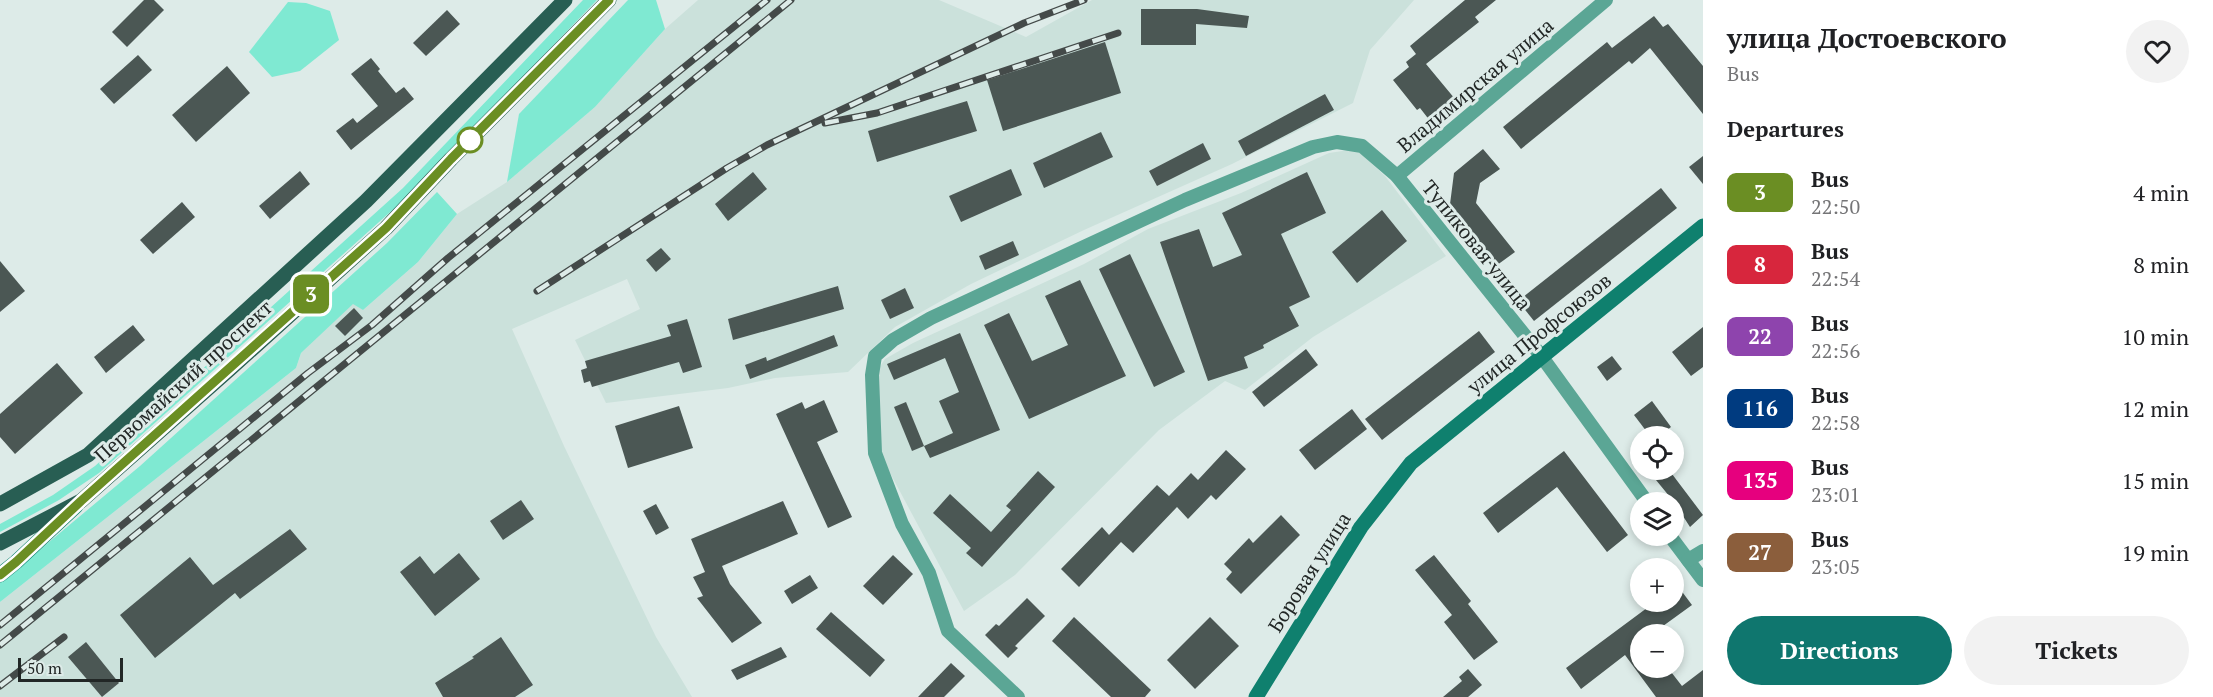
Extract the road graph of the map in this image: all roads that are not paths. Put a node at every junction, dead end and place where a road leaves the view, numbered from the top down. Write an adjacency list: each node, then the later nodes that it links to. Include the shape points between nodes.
1 (566, 0): 10 (main road, Первомайский проспект, via 366,201 88,455)
2 (609, 0): 9 (main road, Первомайский проспект, via 386,228)
3 (1606, 0): 4 (street, Владимирская улица)
4 (1397, 176): 6 (street, Тупиковая улица); 17 (street, Тупиковая улица, via 1362,146 1336,142 1313,147 1185,200 942,313 893,340 875,356 875,453 889,494 929,573 948,631)
5 (1703, 226): 6 (main road, улица Профсоюзов)
6 (1542, 357): 7 (main road, улица Профсоюзов); 8 (street, Тупиковая улица)
7 (1403, 474): 18 (main road, Боровая улица, via 1361,527)
8 (1640, 492)
9 (81, 501): 11 (main road, Первомайский проспект); 15 (main road)
10 (0, 504)
11 (0, 543)
12 (1678, 546): 14 (street)
13 (1703, 550): 14 (street)
14 (1688, 560): 16 (street)
15 (0, 575)
16 (1703, 580)
17 (1018, 697)
18 (1256, 697)

